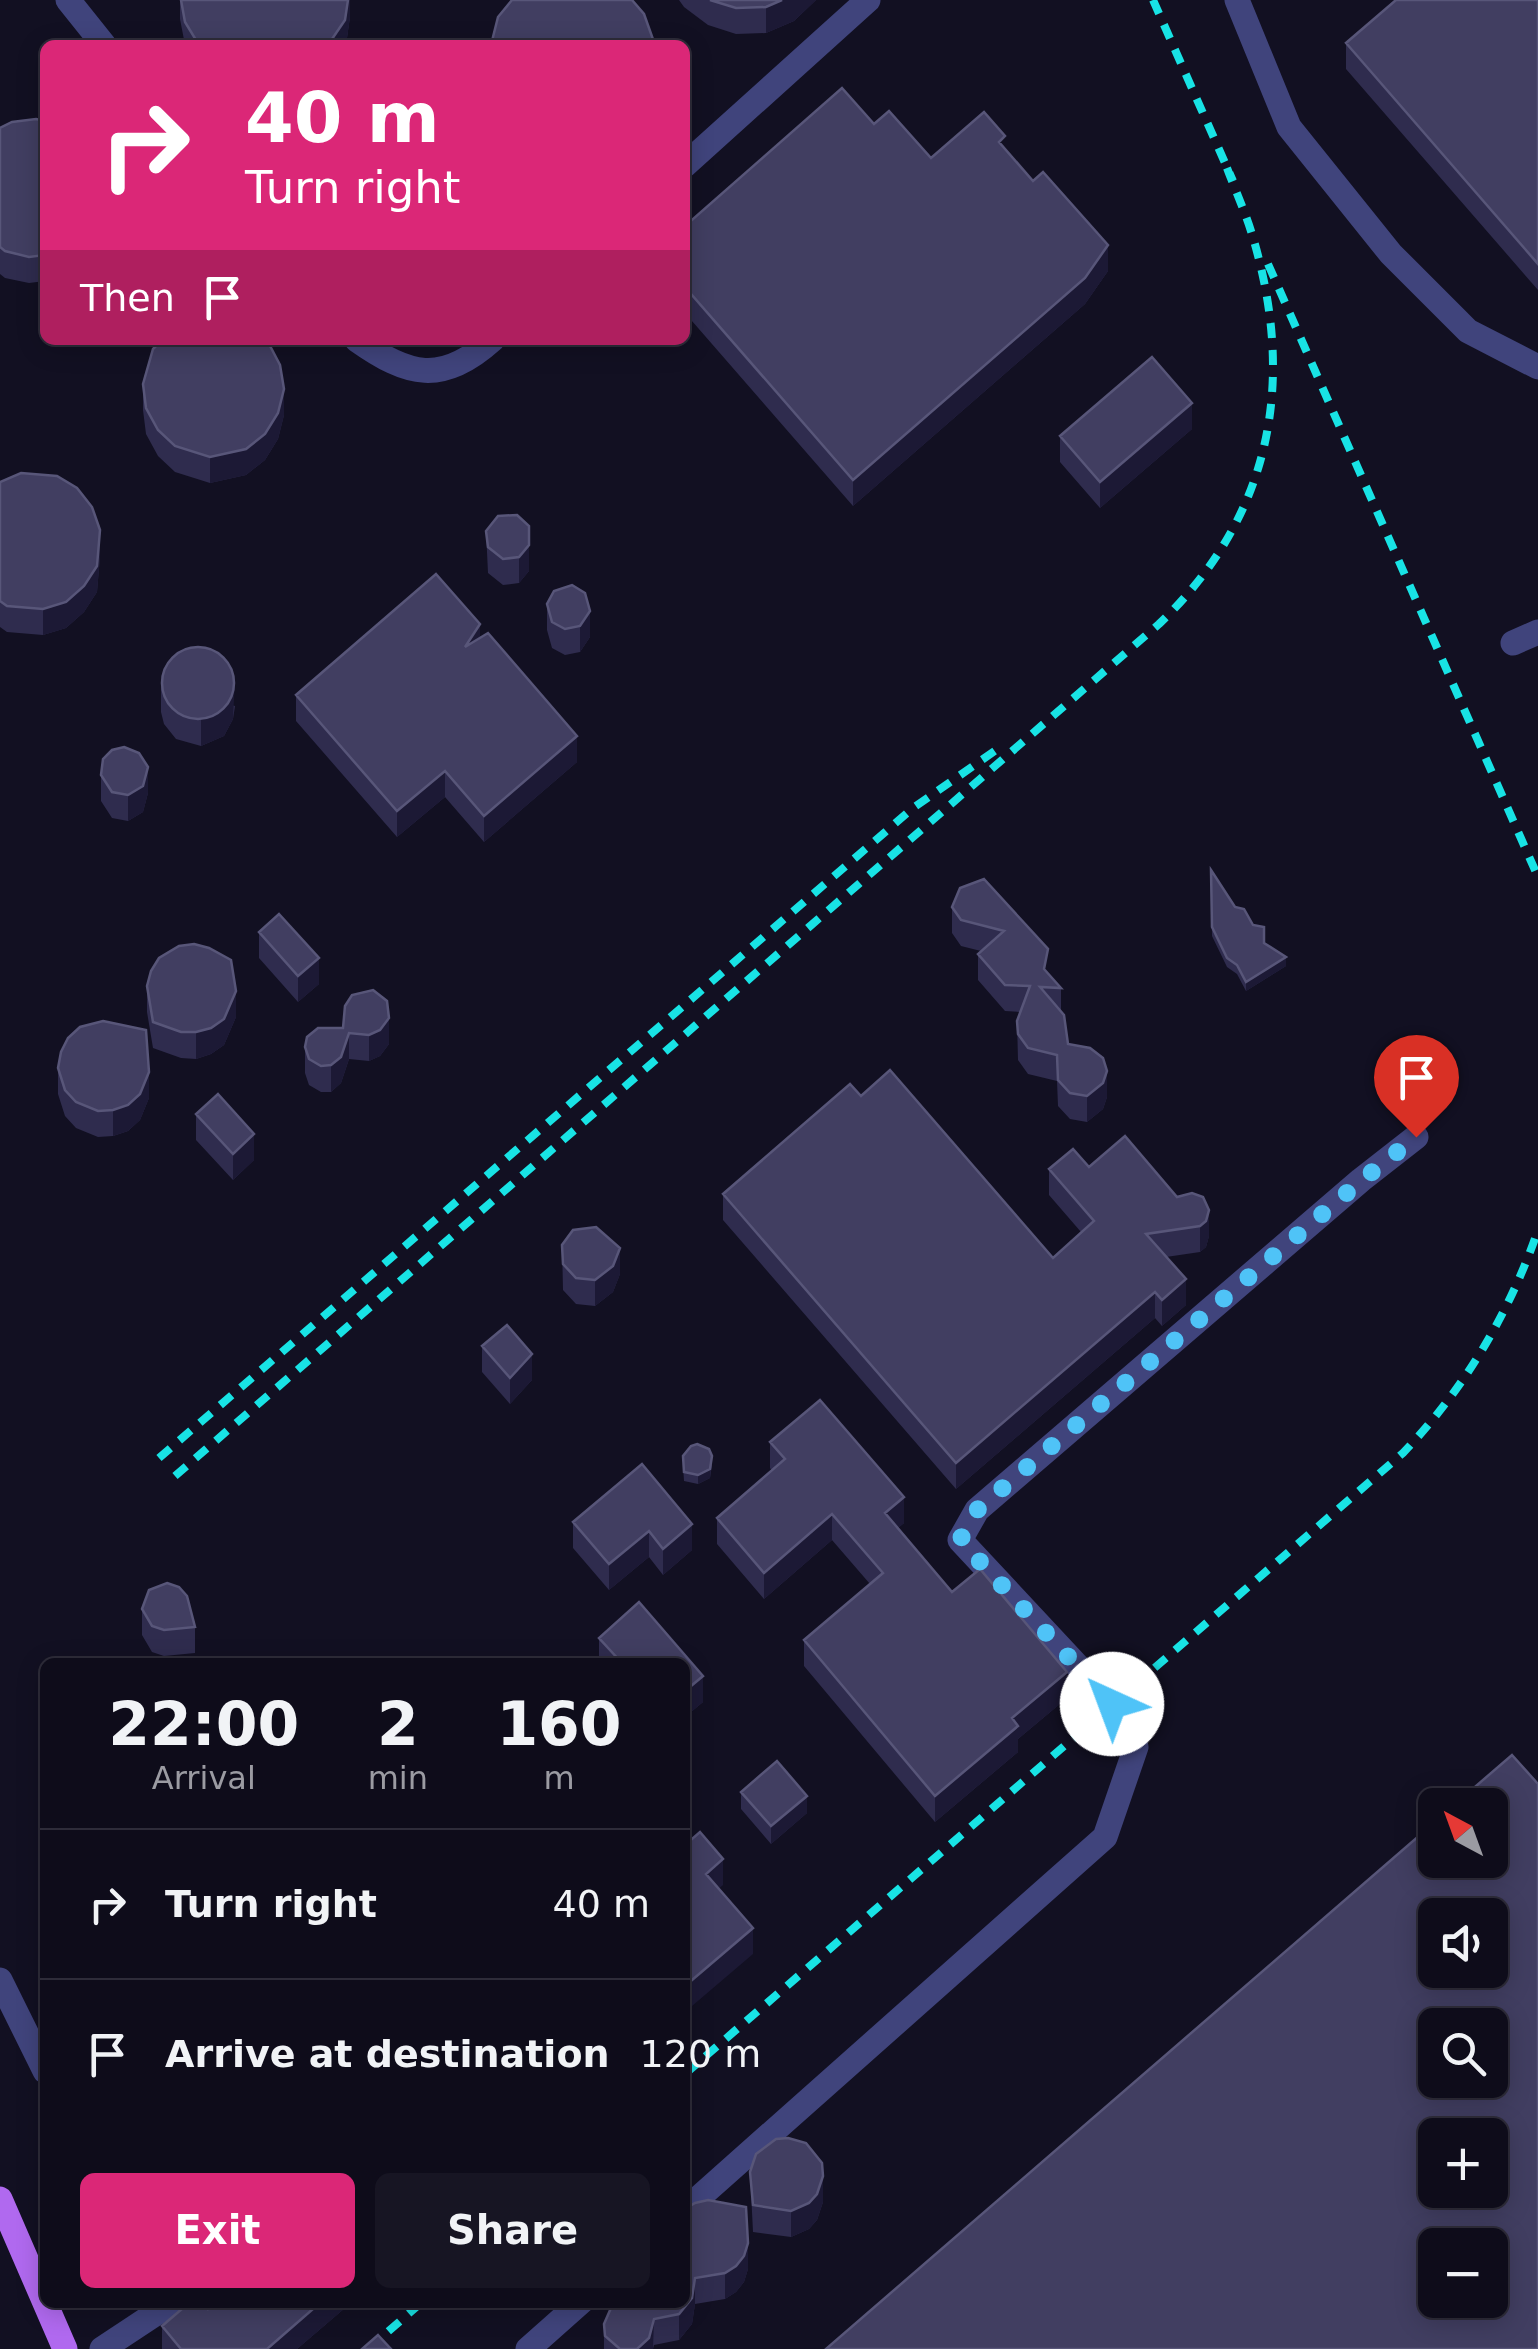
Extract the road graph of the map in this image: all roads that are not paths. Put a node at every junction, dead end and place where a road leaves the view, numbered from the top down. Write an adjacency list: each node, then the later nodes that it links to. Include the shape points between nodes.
1 (68, 0): 4 (street)
2 (868, 0): 5 (street)
3 (1237, 0): 8 (street, via 1289,127 1391,254 1468,331)
4 (100, 40)
5 (690, 160)
6 (363, 345): 7 (street, via 406,369 439,370)
7 (486, 345)
8 (1538, 367)
9 (1538, 632): 10 (street)
10 (1513, 643)
11 (1416, 1137): 15 (street, via 977,1510 960,1540 1112,1704 1136,1747 1105,1838)
12 (0, 1980): 13 (street)
13 (40, 2060)
14 (0, 2200): 16 (main road)
15 (690, 2206)
16 (40, 2292)
17 (47, 2308): 20 (main road)
18 (165, 2308): 21 (street)
19 (574, 2308): 22 (street)
20 (65, 2349)
21 (102, 2349)
22 (528, 2349)

